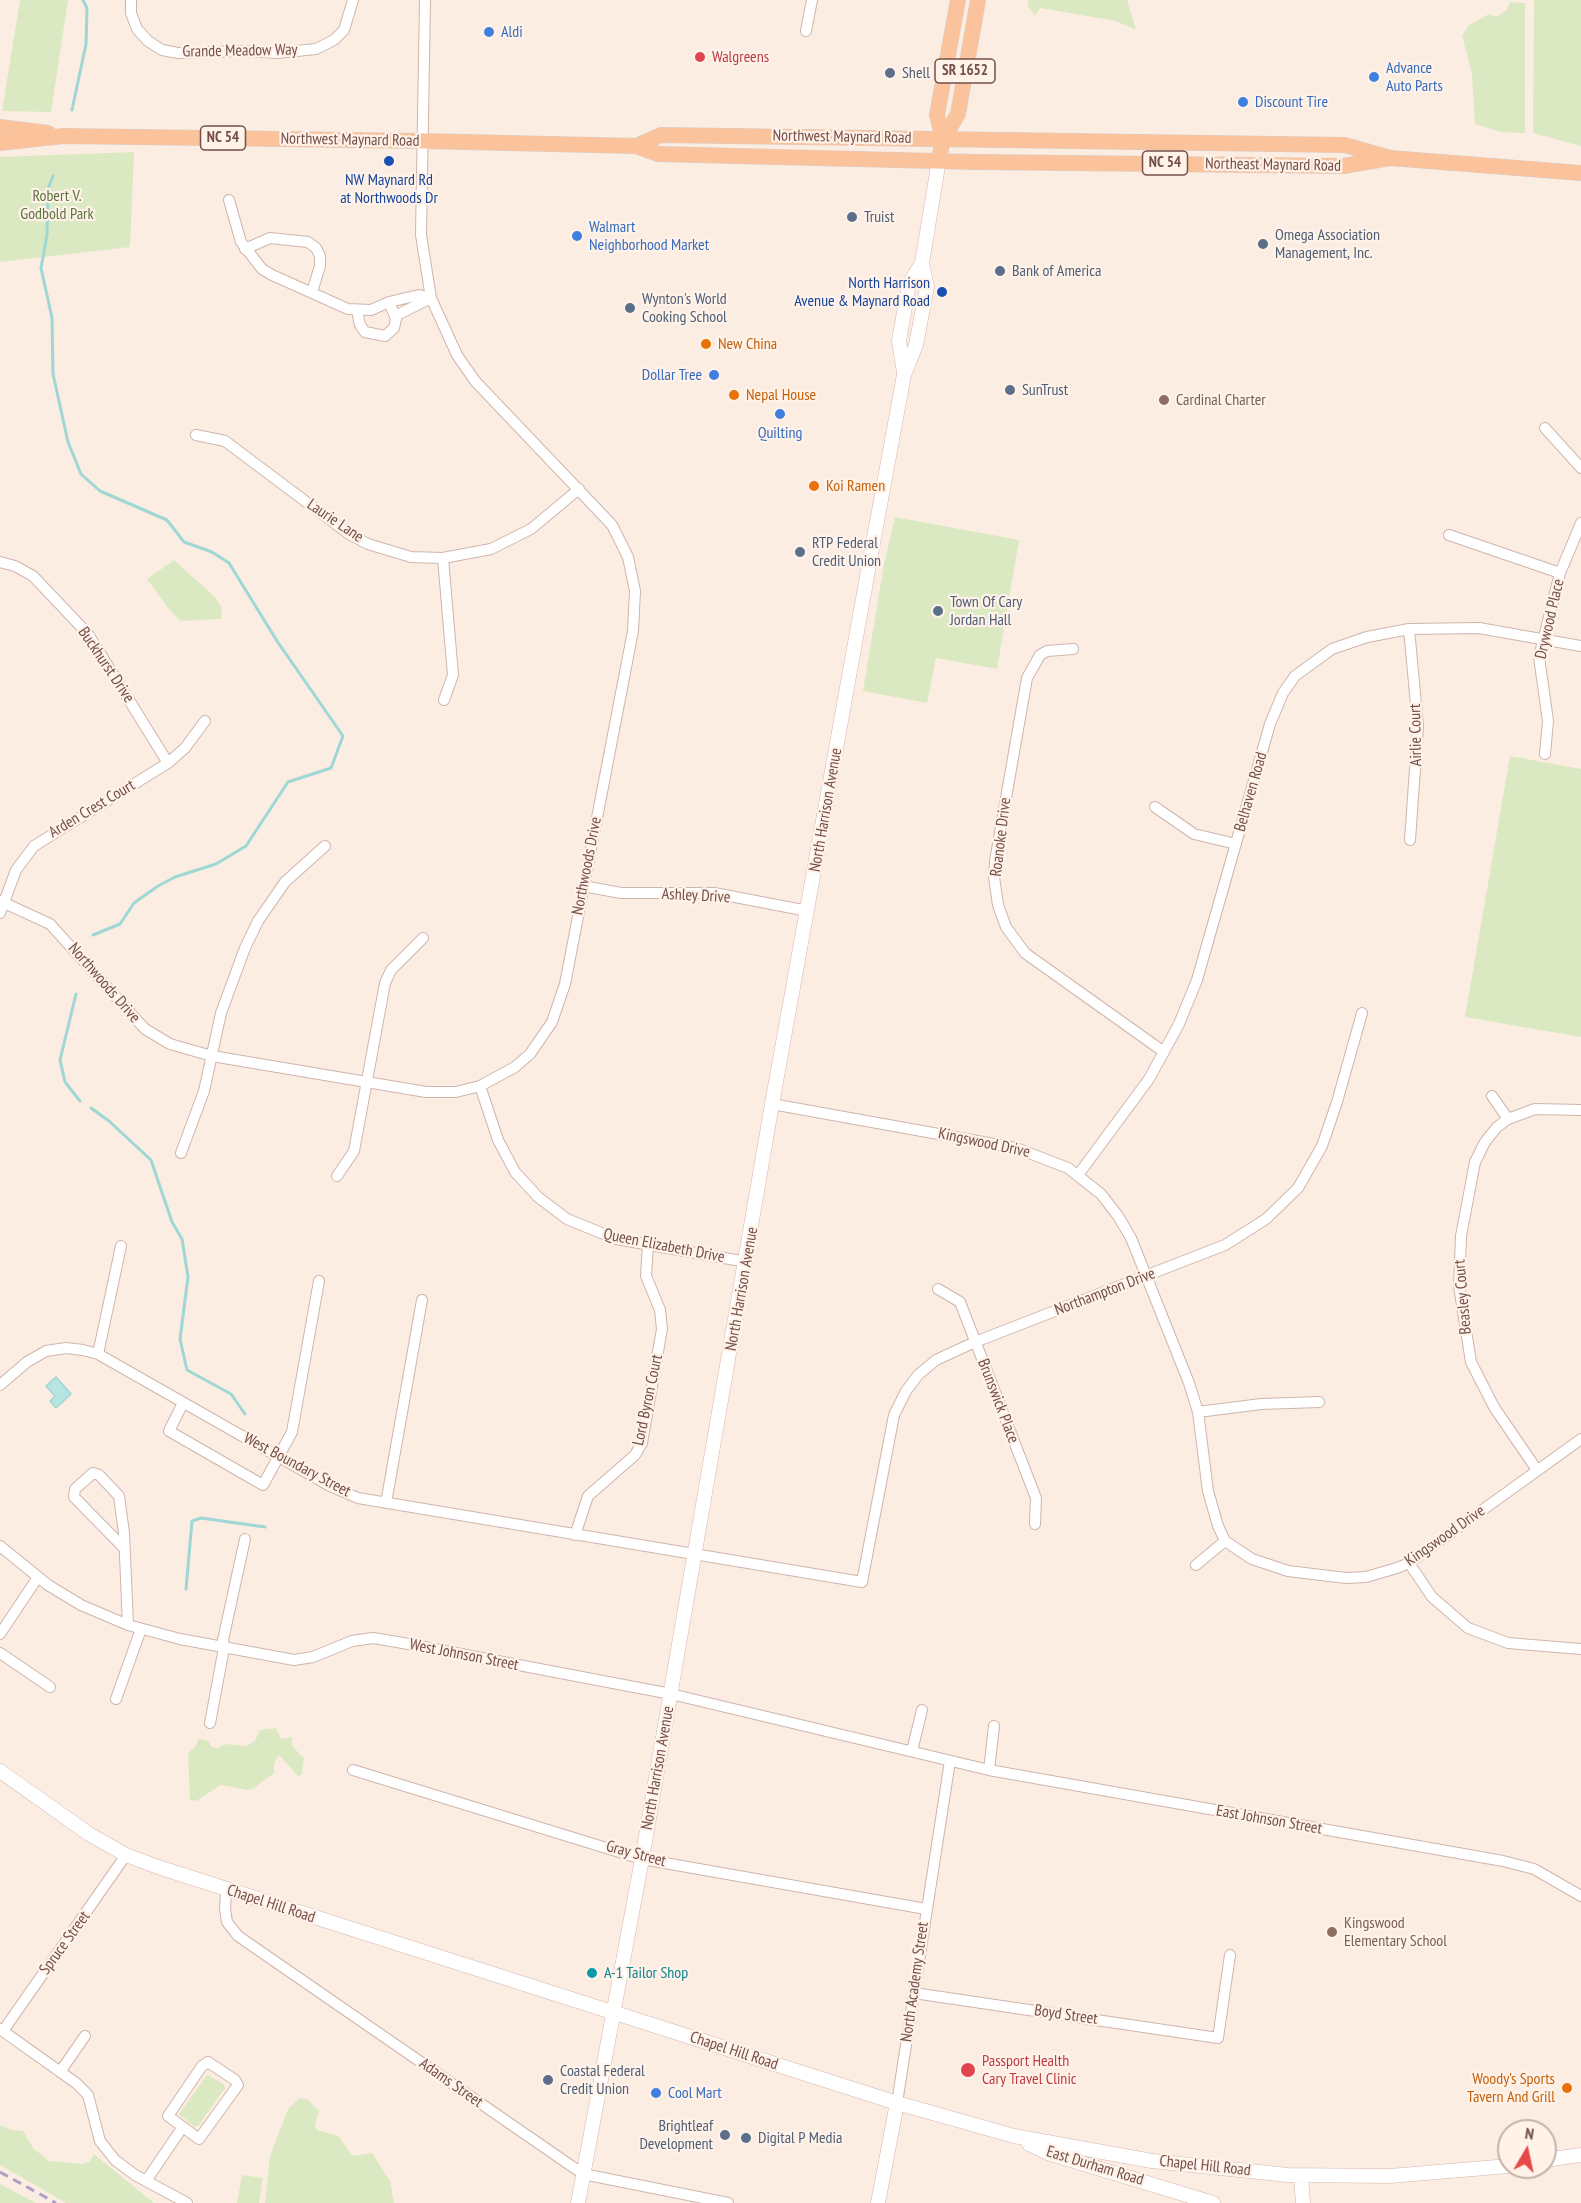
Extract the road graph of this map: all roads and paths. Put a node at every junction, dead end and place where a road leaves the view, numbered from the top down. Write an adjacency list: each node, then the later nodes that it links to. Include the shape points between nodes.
1 (131, 0): 2 (street, Grande Meadow Way, via 137,29 162,50 277,53 316,49 334,40 344,30)
2 (353, 0)
3 (425, 0): 11 (street, Northwoods Drive)
4 (812, 0): 7 (street)
5 (958, 0): 10 (main road, North Harrison Avenue / SR 1652, via 937,115)
6 (978, 0): 10 (main road, North Harrison Avenue / SR 1652, via 958,114)
7 (806, 31)
8 (0, 127): 9 (main road, Northwest Maynard Road / NC 54)
9 (63, 136): 11 (main road, Northwest Maynard Road / NC 54); 12 (main road, Northwest Maynard Road / NC 54)
10 (943, 138): 13 (main road, Northwest Maynard Road / NC 54, via 661,135); 14 (main road, Northeast Maynard Road / NC 54, via 1345,145); 15 (main road, North Harrison Avenue)
11 (423, 141): 13 (main road, Northwest Maynard Road / NC 54); 20 (street, Northwoods Drive, via 421,235)
12 (0, 143)
13 (636, 146): 15 (main road, Northwest Maynard Road / NC 54, via 658,154)
14 (1390, 158): 15 (main road, Northeast Maynard Road / NC 54, via 1344,166); 16 (main road, Northeast Maynard Road / NC 54)
15 (939, 160): 47 (main road, North Harrison Avenue, via 922,263 909,284 899,341 904,375)
16 (1581, 173)
17 (229, 200): 18 (street)
18 (245, 249): 19 (street, via 262,269); 19 (street, via 270,238 308,242 320,256)
19 (312, 292): 22 (street)
20 (431, 298): 21 (street, via 418,295); 23 (street); 27 (street, Northwoods Drive, via 457,355 475,381)
21 (389, 302): 22 (street, via 371,310); 23 (street)
22 (357, 310): 23 (street, via 365,332 378,336 390,334)
23 (394, 316)
24 (1545, 428): 26 (street)
25 (196, 435): 30 (street, Laurie Lane, via 225,441 368,544 411,557)
26 (1581, 468)
27 (579, 489): 30 (street, Laurie Lane, via 518,537 491,549); 45 (street, Northwoods Drive, via 619,536 628,557 635,604)
28 (1581, 523): 32 (street, Drywood Place)
29 (1449, 535): 32 (street)
30 (443, 558): 37 (street, via 453,675)
31 (0, 562): 40 (street, Buckhurst Drive, via 33,576 88,634)
32 (1560, 573): 34 (street, Drywood Place)
33 (1408, 629): 34 (street, Belhaven Road, via 1455,627); 42 (street, Airlie Court, via 1418,726); 43 (street, Belhaven Road, via 1332,649 1295,676 1273,717)
34 (1542, 638): 35 (street, Belhaven Road); 39 (street, Drywood Place, via 1539,670 1548,721)
35 (1581, 646)
36 (1073, 649): 51 (street, Roanoke Drive, via 1040,655 1027,678 995,861 998,905 1006,927 1026,952)
37 (444, 700)
38 (205, 721): 40 (street, Arden Crest Court)
39 (1545, 754)
40 (168, 763): 46 (street, Arden Crest Court, via 34,846 16,870)
41 (1155, 807): 43 (street, via 1194,834)
42 (1410, 840)
43 (1236, 844): 51 (street, Belhaven Road, via 1197,980)
44 (325, 846): 52 (street, via 285,882 258,921 232,978)
45 (583, 886): 47 (street, Ashley Drive, via 621,893 714,893); 54 (street, Northwoods Drive, via 565,984 552,1022 530,1054)
46 (2, 902): 48 (street, Arden Crest Court); 52 (street, Northwoods Drive, via 50,924 145,1029 170,1044)
47 (808, 911): 56 (main road, North Harrison Avenue)
48 (0, 913)
49 (423, 938): 53 (street, via 391,970 385,983)
50 (1362, 1013): 65 (street, Northampton Drive, via 1328,1131 1298,1188 1241,1237)
51 (1164, 1052): 60 (street, Belhaven Road, via 1131,1105)
52 (212, 1056): 53 (street, Northwoods Drive); 59 (street, via 204,1091)
53 (367, 1082): 54 (street, Northwoods Drive, via 441,1093); 61 (street, via 354,1151)
54 (480, 1086): 62 (street, Queen Elizabeth Drive, via 506,1155 515,1172 538,1197 583,1228)
55 (1492, 1096): 58 (street)
56 (772, 1104): 60 (street, Kingswood Drive, via 1016,1148 1056,1162); 64 (main road, North Harrison Avenue)
57 (1581, 1110): 58 (street, Beasley Court, via 1541,1108)
58 (1508, 1119): 77 (street, Beasley Court, via 1485,1142 1475,1162 1461,1236 1459,1286 1474,1369 1494,1407)
59 (181, 1153)
60 (1078, 1175): 65 (street, Kingswood Drive, via 1119,1216)
61 (337, 1176)
62 (648, 1245): 64 (street, Queen Elizabeth Drive); 80 (street, Lord Byron Court, via 646,1276 660,1310 662,1329 642,1443 635,1455 588,1496)
63 (121, 1246): 70 (street)
64 (747, 1262): 85 (main road, North Harrison Avenue)
65 (1147, 1276): 69 (street, Northampton Drive); 74 (street, Kingswood Drive)
66 (319, 1281): 76 (street, via 292,1432)
67 (938, 1289): 69 (street, Brunswick Place, via 960,1302)
68 (422, 1300): 78 (street)
69 (975, 1342): 79 (street, Brunswick Place, via 1036,1498); 88 (street, Northampton Drive, via 924,1369 900,1401 889,1435)
70 (98, 1354): 71 (street, West Boundary Street, via 73,1348 46,1351); 73 (street, West Boundary Street)
71 (0, 1385)
72 (1319, 1402): 74 (street)
73 (183, 1403): 76 (street, West Boundary Street); 76 (street, via 170,1431 263,1485)
74 (1198, 1412): 82 (street, Kingswood Drive, via 1212,1510)
75 (1581, 1439): 77 (street, Kingswood Drive)
76 (281, 1457): 78 (street, West Boundary Street, via 344,1493)
77 (1537, 1470): 86 (street, Kingswood Drive)
78 (386, 1503): 80 (street, West Boundary Street)
79 (1035, 1524)
80 (575, 1535): 85 (street, West Boundary Street)
81 (245, 1539): 93 (street)
82 (1224, 1541): 86 (street, Kingswood Drive, via 1252,1559 1314,1576 1365,1577); 87 (street)
83 (0, 1546): 89 (street, West Johnson Street)
84 (124, 1548): 84 (street, via 119,1496 99,1475 92,1474 74,1491 74,1497); 90 (street)
85 (695, 1555): 88 (street, West Boundary Street, via 862,1582); 97 (main road, North Harrison Avenue)
86 (1409, 1563): 94 (street, via 1431,1597 1468,1628 1508,1643)
87 (1196, 1565)
88 (864, 1568)
89 (38, 1577): 90 (street, West Johnson Street, via 81,1605); 92 (street)
90 (128, 1625): 91 (street, West Johnson Street)
91 (141, 1629): 93 (street, West Johnson Street); 98 (street)
92 (0, 1634)
93 (224, 1647): 97 (street, West Johnson Street, via 298,1660 347,1642 373,1638); 100 (street)
94 (1581, 1649)
95 (0, 1653): 96 (street)
96 (50, 1687)
97 (671, 1694): 102 (street, West Johnson Street); 108 (main road, North Harrison Avenue)
98 (116, 1699)
99 (922, 1710): 102 (street)
100 (210, 1723)
101 (994, 1726): 105 (street)
102 (912, 1751): 103 (street, West Johnson Street)
103 (950, 1761): 105 (street, East Johnson Street); 111 (street, North Academy Street)
104 (353, 1770): 108 (street, Gray Street)
105 (989, 1770): 110 (street, East Johnson Street, via 1503,1861 1534,1869)
106 (0, 1771): 107 (main road, Chapel Hill Road, via 77,1827)
107 (126, 1855): 109 (main road, Chapel Hill Road); 115 (street, Spruce Street)
108 (642, 1859): 111 (street, Gray Street); 114 (main road, North Harrison Avenue)
109 (226, 1890): 114 (main road, Chapel Hill Road); 124 (street, Adams Street, via 227,1923 238,1936)
110 (1581, 1896)
111 (926, 1909): 113 (street, North Academy Street)
112 (1230, 1955): 113 (street, Boyd Street, via 1218,2038)
113 (914, 1993): 118 (street, North Academy Street)
114 (613, 2012): 118 (main road, Chapel Hill Road); 124 (main road, North Harrison Avenue)
115 (1, 2030): 117 (street)
116 (85, 2037): 117 (street)
117 (60, 2072): 126 (street, via 88,2095 106,2152)
118 (897, 2103): 120 (main road, Chapel Hill Road); 130 (main road, North Academy Street)
119 (182, 2128): 119 (street, via 202,2138 237,2088 237,2081 211,2062 204,2063 168,2116); 126 (street)
120 (1014, 2136): 125 (main road, Chapel Hill Road, via 1152,2160); 131 (main road, East Durham Road, via 1048,2153)
121 (1581, 2155): 122 (main road)
122 (1557, 2158)
123 (1497, 2167): 125 (main road, Chapel Hill Road, via 1431,2174)
124 (583, 2174): 128 (main road, North Harrison Avenue); 129 (street, Adams Street)
125 (1301, 2176): 132 (main road)
126 (146, 2181): 127 (street)
127 (188, 2203)
128 (578, 2203)
129 (728, 2203)
130 (878, 2203)
131 (1213, 2203)
132 (1303, 2203)

